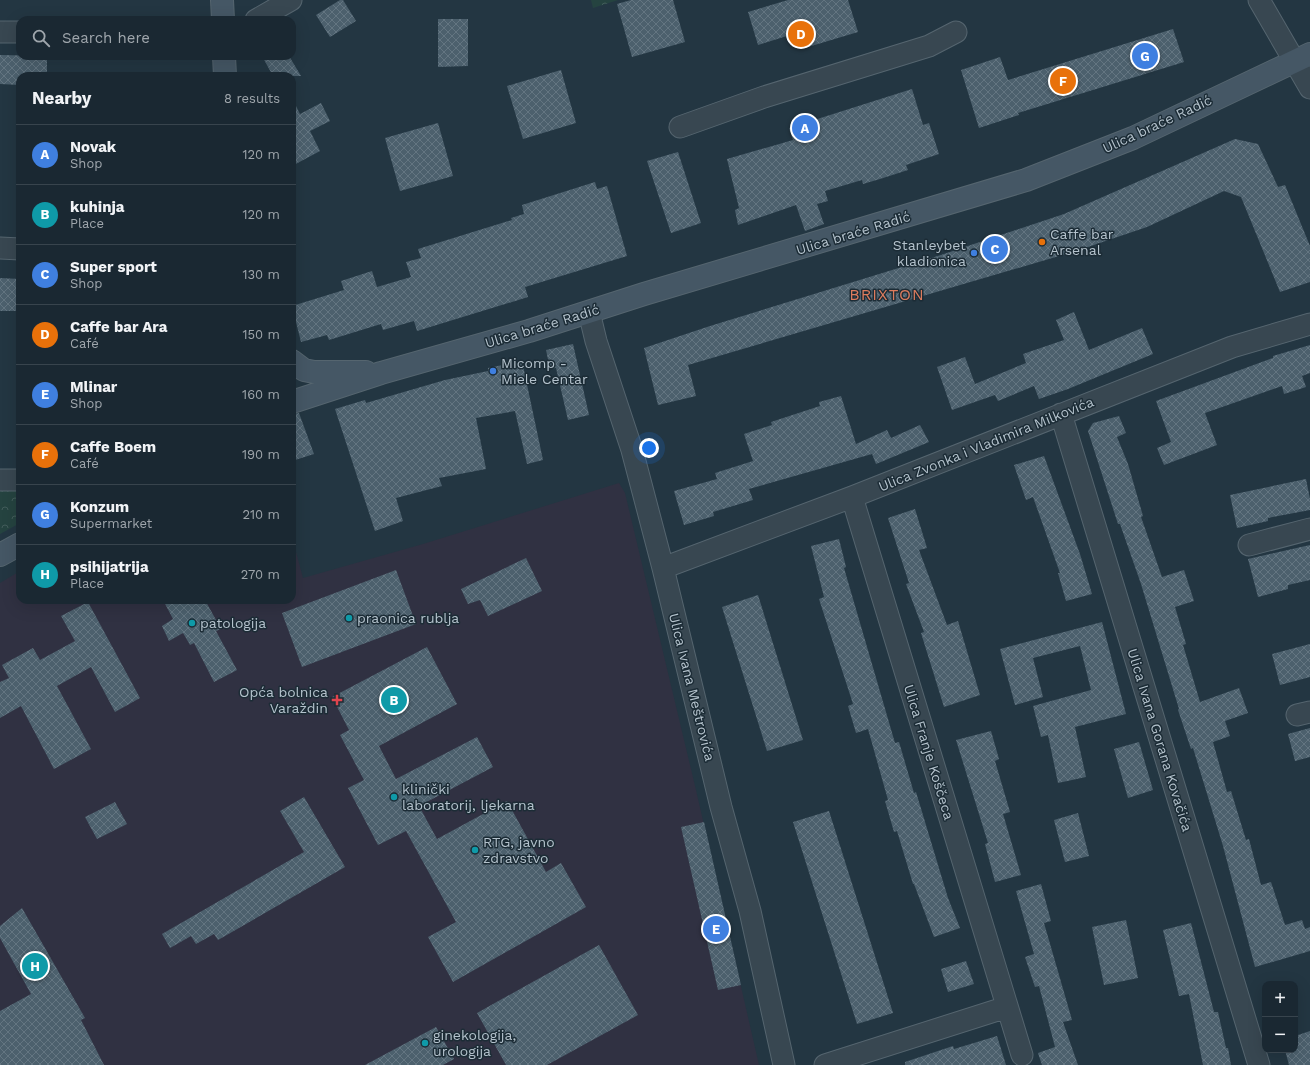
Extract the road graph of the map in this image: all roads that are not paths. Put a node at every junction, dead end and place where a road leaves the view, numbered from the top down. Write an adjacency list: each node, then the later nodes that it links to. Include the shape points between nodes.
1 (222, 0): 4 (main road)
2 (291, 0): 5 (street)
3 (1260, 0): 9 (street)
4 (223, 16)
5 (263, 16)
6 (0, 32): 7 (street)
7 (16, 32)
8 (956, 32): 13 (street, via 929,46 764,97)
9 (1302, 57): 12 (street); 16 (main road, Ulica braće Radić, via 1133,138 1026,180)
10 (224, 60): 11 (main road)
11 (225, 72)
12 (1310, 88)
13 (680, 127)
14 (0, 248): 15 (street)
15 (16, 248)
16 (589, 312): 19 (main road, Ulica braće Radić); 29 (street, Ulica Ivana Meštrovića, via 632,450)
17 (1310, 324): 21 (street, Ulica Zvonka i Vladimira Milkovića, via 1232,347)
18 (296, 364): 19 (main road, Ulica braće Radić, via 304,370 314,372)
19 (381, 373): 20 (main road, Ulica braće Radić)
20 (296, 401)
21 (1061, 414): 24 (street, Ulica Zvonka i Vladimira Milkovića); 34 (street, Ulica Ivana Gorana Kovačića)
22 (0, 480): 23 (street)
23 (16, 480)
24 (852, 497): 29 (street, Ulica Zvonka i Vladimira Milkovića); 30 (street, Ulica Franje Koščeca)
25 (1310, 529): 26 (street)
26 (1249, 545)
27 (16, 546): 28 (main road)
28 (0, 555)
29 (663, 568): 32 (street, Ulica Ivana Meštrovića, via 721,807 750,911)
30 (1007, 1007): 31 (street, Ulica Franje Koščeca); 33 (street)
31 (1022, 1055)
32 (784, 1065)
33 (825, 1065)
34 (1259, 1065)

